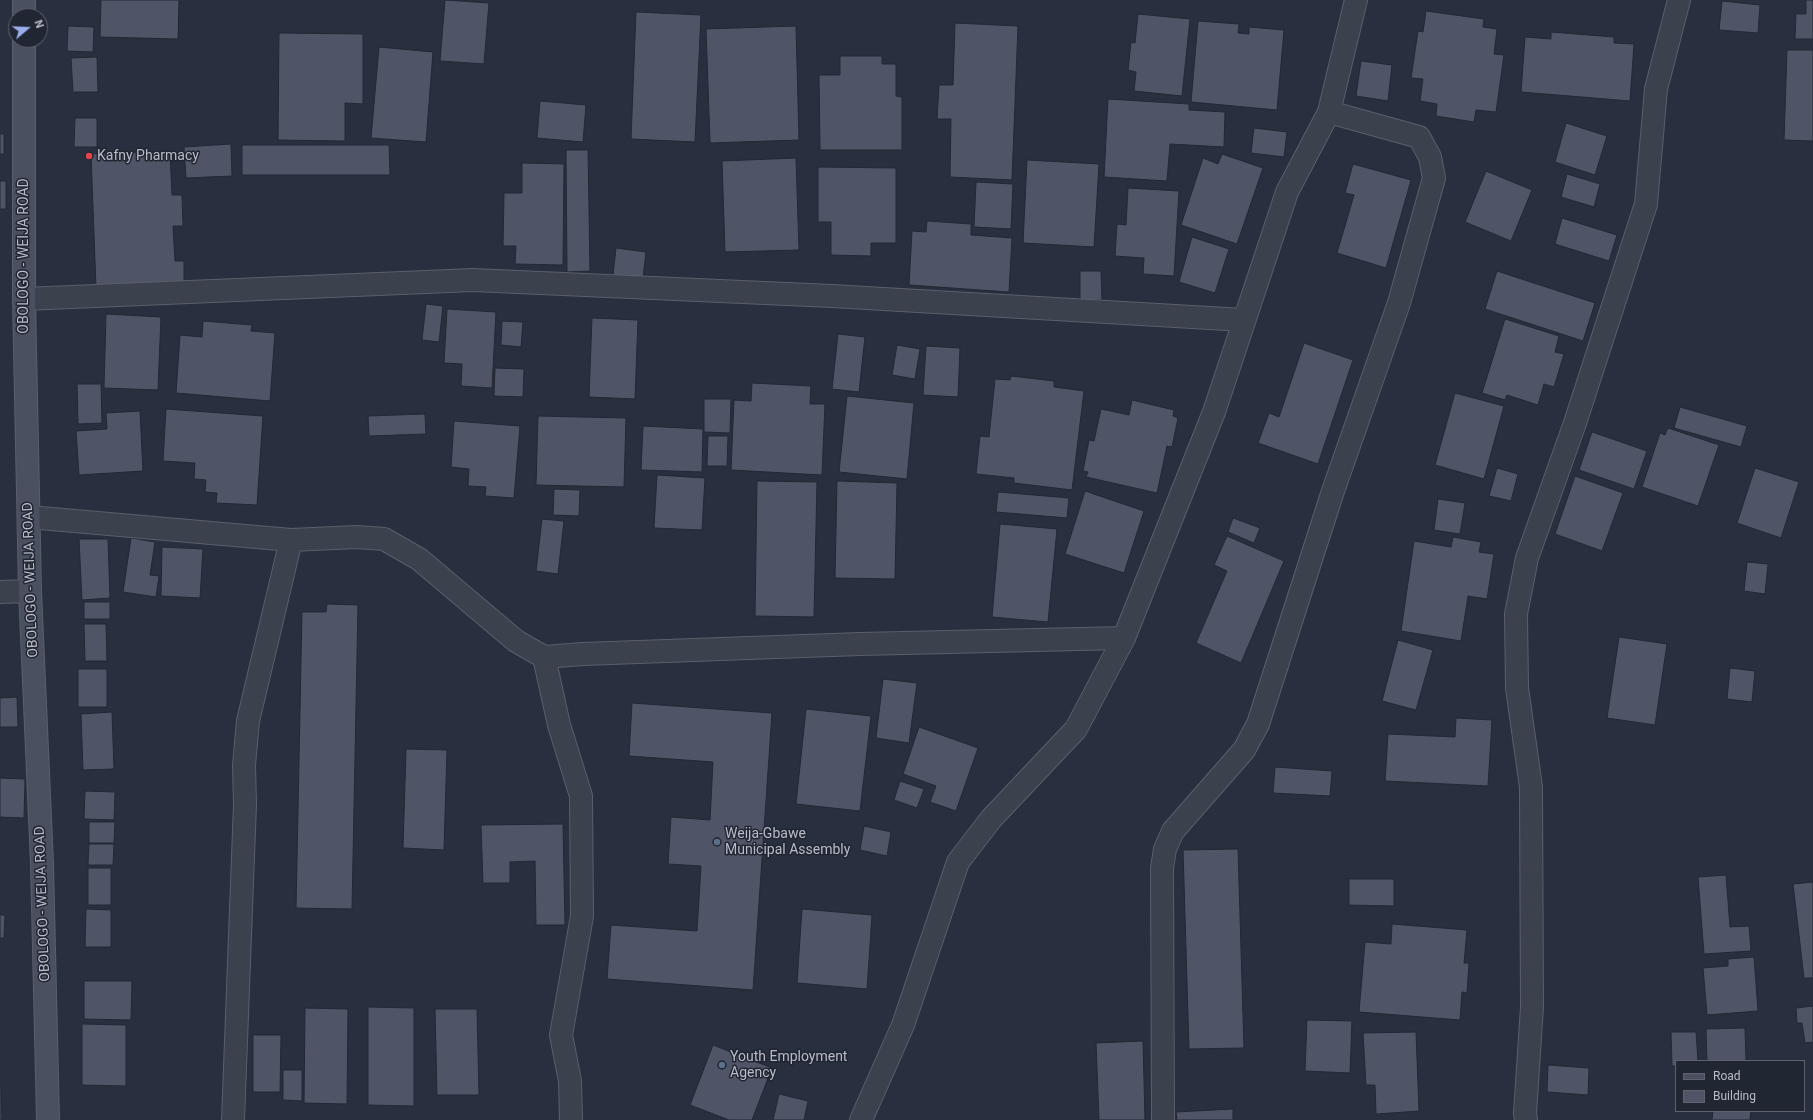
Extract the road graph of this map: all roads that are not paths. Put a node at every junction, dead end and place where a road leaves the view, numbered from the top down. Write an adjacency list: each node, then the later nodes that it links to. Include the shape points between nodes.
1 (1356, 0): 4 (street)
2 (1679, 0): 18 (street, via 1656,89 1646,204 1575,423 1527,558 1516,614 1517,688 1531,786 1532,1007)
3 (24, 48): 5 (street, OBOLOGO - WEIJA ROAD)
4 (1329, 112): 6 (street, via 1287,192); 17 (street, via 1419,137 1430,157 1434,178 1399,304 1333,491 1258,724 1244,750 1173,832 1165,849 1162,868)
5 (24, 298): 6 (street, via 472,280 832,296); 7 (street, OBOLOGO - WEIJA ROAD)
6 (1244, 320): 11 (street, via 1214,412)
7 (29, 517): 8 (street); 9 (street, OBOLOGO - WEIJA ROAD)
8 (290, 540): 12 (street, via 357,537 384,539 420,559 516,641); 14 (street, via 248,721 244,765 245,804)
9 (30, 591): 10 (street); 13 (street, OBOLOGO - WEIJA ROAD, via 42,863)
10 (0, 592)
11 (1124, 638): 12 (street); 16 (street, via 1076,729 991,819 958,862 903,1025)
12 (544, 657): 15 (street, via 559,725 581,796 582,916 561,1035 570,1081)
13 (48, 1120)
14 (233, 1120)
15 (571, 1120)
16 (861, 1120)
17 (1163, 1120)
18 (1526, 1120)

